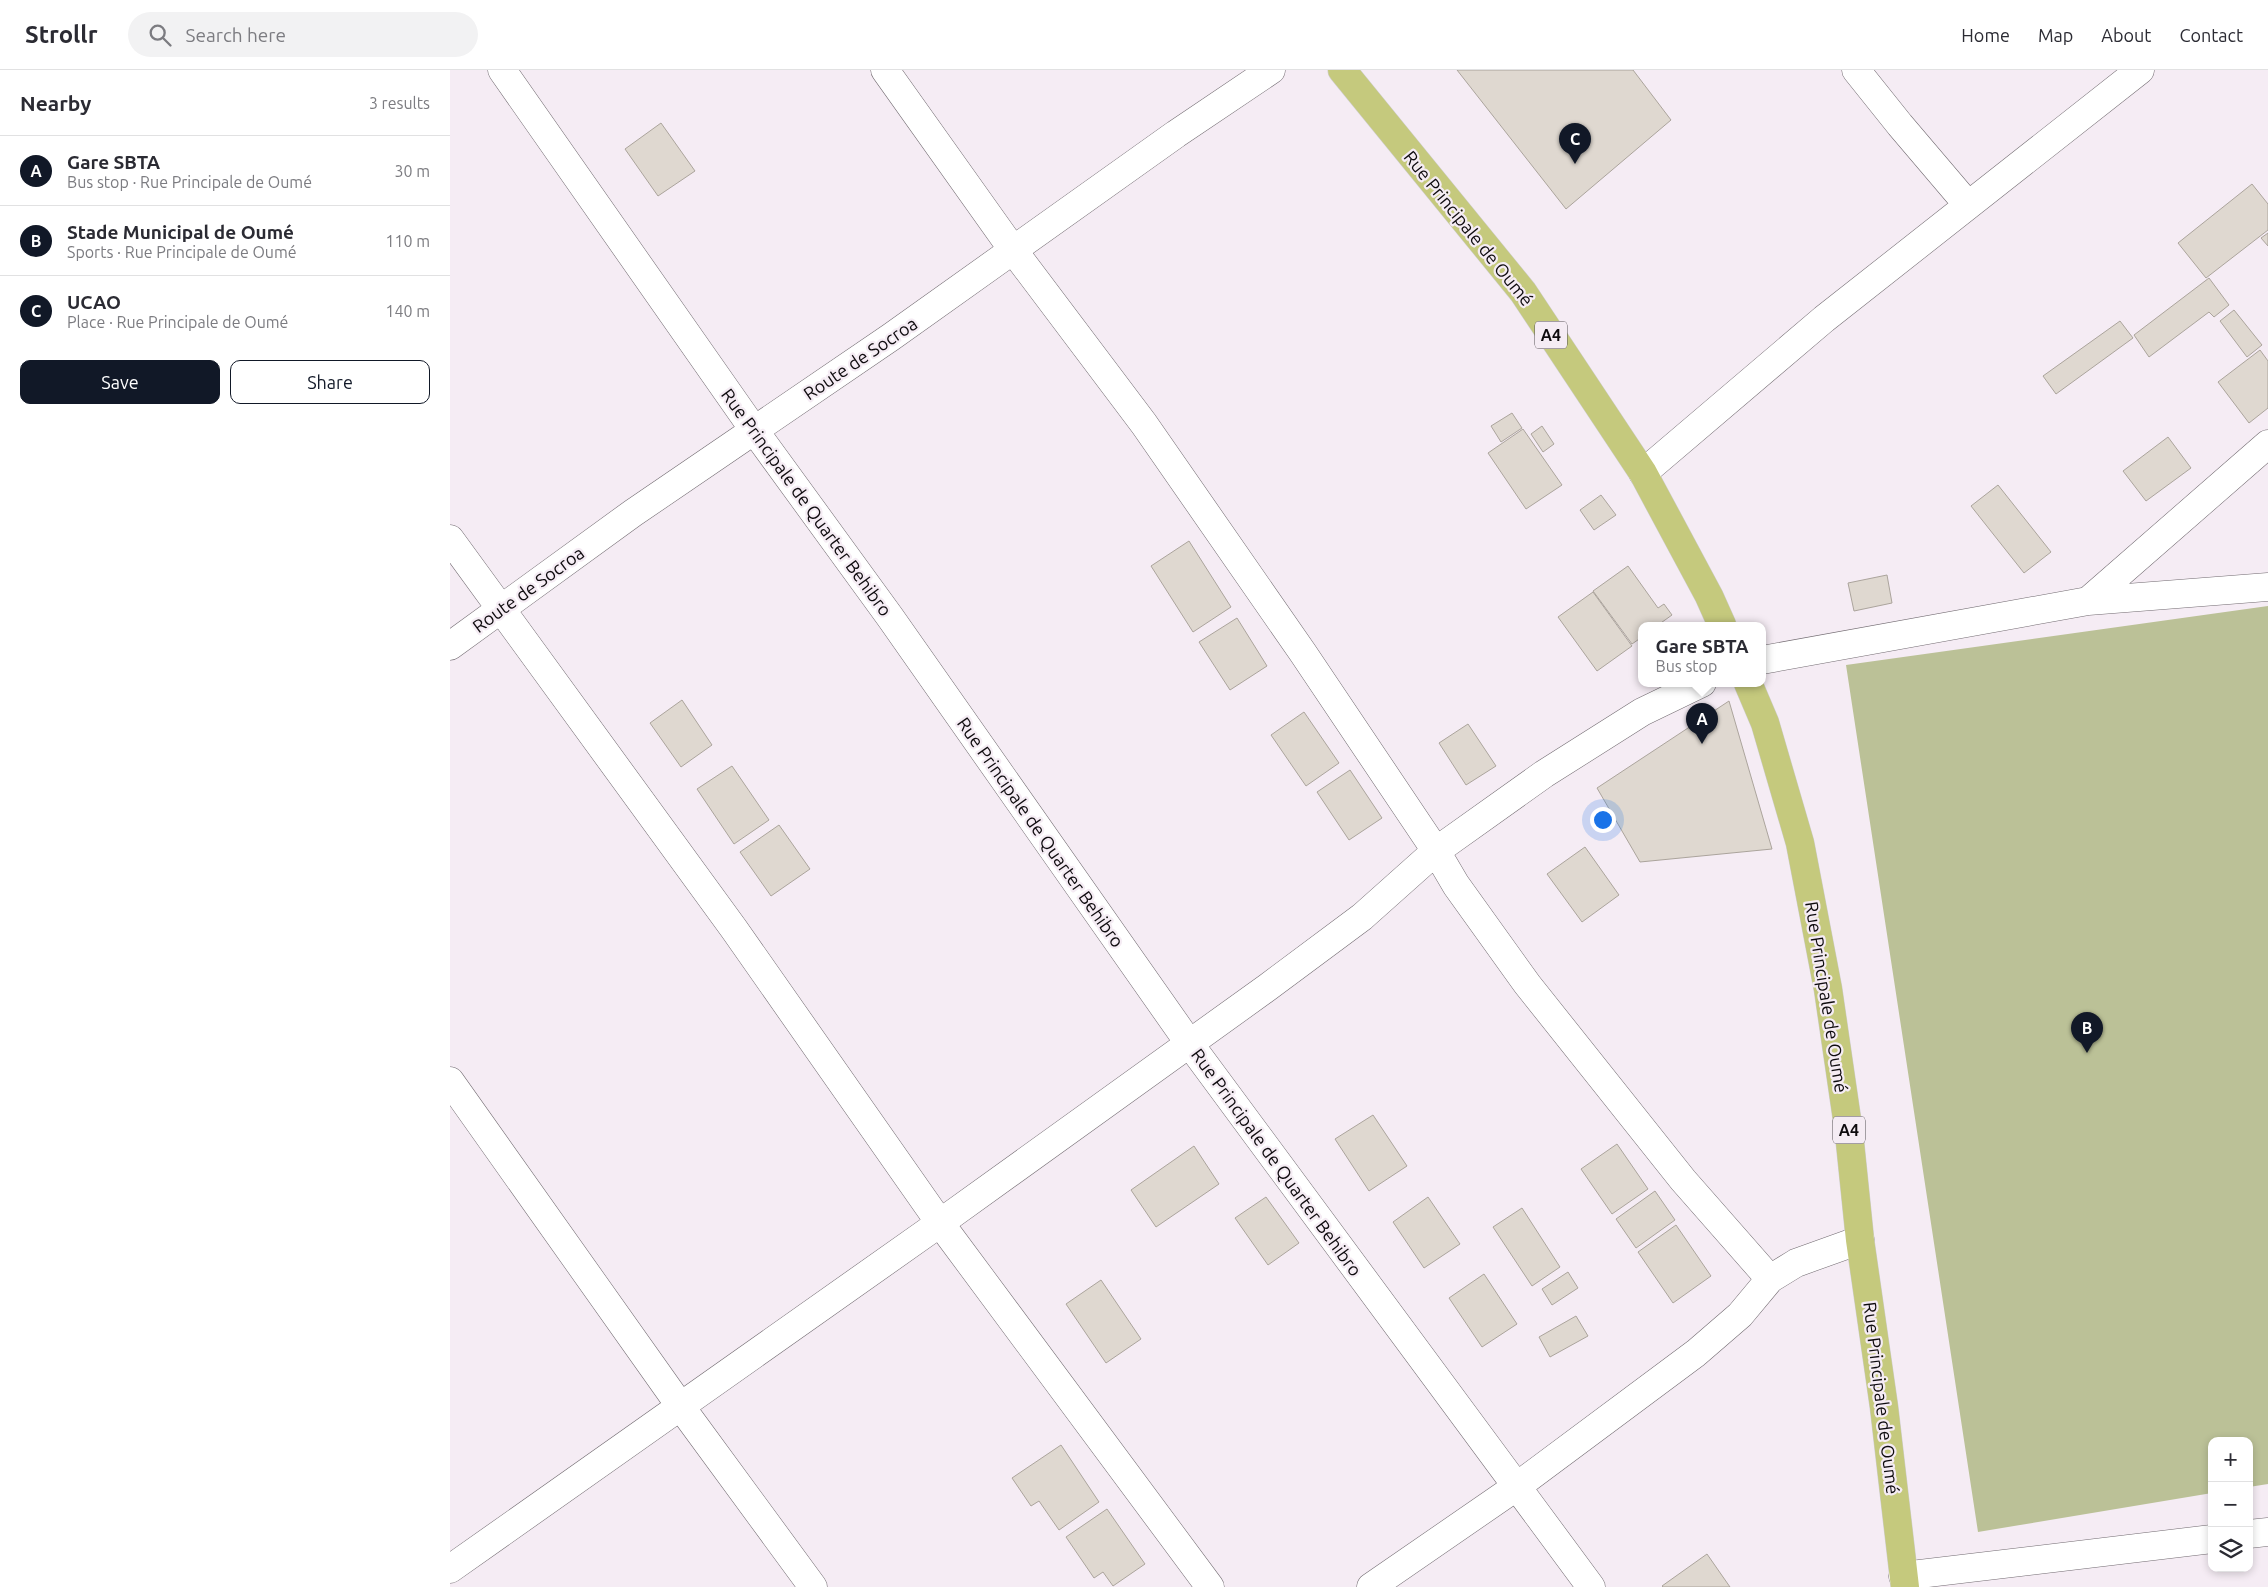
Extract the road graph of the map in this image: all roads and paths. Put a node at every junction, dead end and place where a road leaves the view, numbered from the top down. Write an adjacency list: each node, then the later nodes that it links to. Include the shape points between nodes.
1 (502, 70): 9 (street, Rue Principale de Quarter Behibro)
2 (885, 70): 8 (street)
3 (1270, 70): 8 (street, Route de Socroa)
4 (1342, 70): 11 (main road, Rue Principale de Oumé / A4, via 1523,292)
5 (1856, 70): 7 (street)
6 (2140, 70): 7 (street)
7 (1968, 205): 11 (street, via 1824,319)
8 (1013, 250): 9 (street, Route de Socroa, via 891,338); 21 (street, via 1144,424)
9 (754, 430): 15 (street, Route de Socroa); 22 (street, Rue Principale de Quarter Behibro, via 890,617)
10 (2268, 444): 14 (street)
11 (1643, 473): 16 (main road, Rue Principale de Oumé / A4)
12 (450, 539): 15 (street)
13 (2268, 588): 14 (street)
14 (2088, 601): 18 (street)
15 (500, 609): 17 (street, Route de Socroa); 24 (street, via 734,929)
16 (1721, 622)
17 (450, 646)
18 (1766, 659)
19 (1694, 687): 21 (street, via 1642,712 1544,774)
20 (1750, 687): 25 (main road, Rue Principale de Oumé / A4, via 1765,723 1800,843 1828,989 1849,1133)
21 (1436, 851): 22 (street, via 1362,917); 26 (street, via 1456,885 1527,984 1683,1180)
22 (1189, 1043): 24 (street); 28 (street, Rue Principale de Quarter Behibro)
23 (450, 1081): 27 (street)
24 (940, 1223): 27 (street); 35 (street)
25 (1860, 1240): 26 (street, via 1796,1263); 33 (main road, Rue Principale de Oumé / A4)
26 (1770, 1279): 28 (street, via 1740,1315 1696,1352)
27 (681, 1407): 32 (street); 34 (street)
28 (1516, 1487): 36 (street); 37 (street, Rue Principale de Quarter Behibro)
29 (2268, 1532): 30 (street)
30 (2253, 1534)
31 (2208, 1540): 33 (street)
32 (450, 1569)
33 (1904, 1581)
34 (813, 1587)
35 (1210, 1587)
36 (1371, 1587)
37 (1591, 1587)

